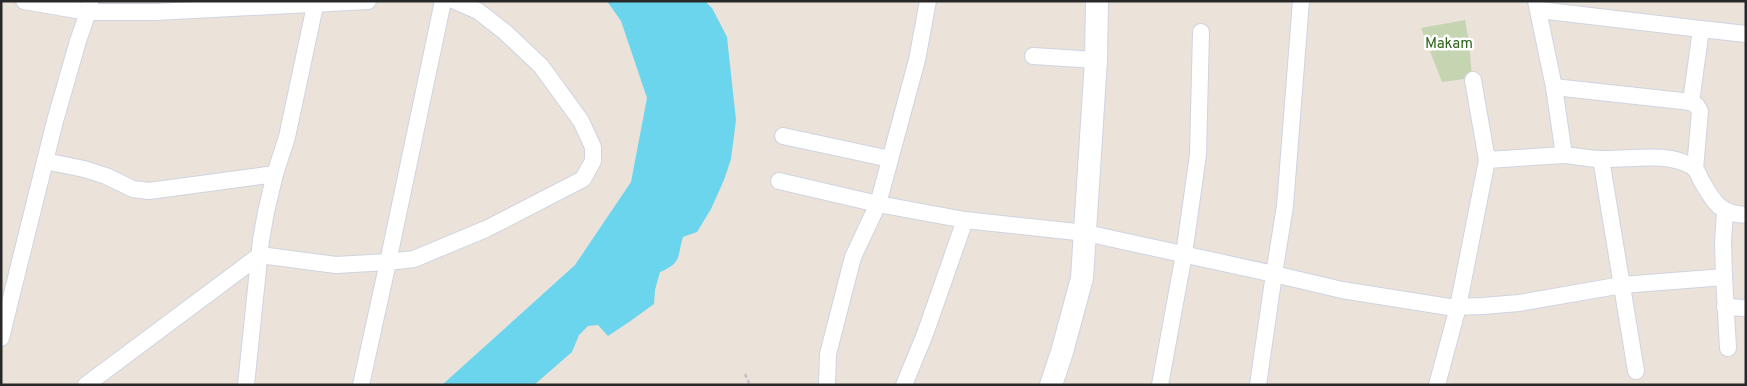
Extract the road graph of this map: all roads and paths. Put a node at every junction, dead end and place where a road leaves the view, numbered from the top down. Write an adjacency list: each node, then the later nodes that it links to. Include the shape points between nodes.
1 (24, 1): 11 (street)
2 (368, 1): 8 (street)
3 (443, 1): 36 (street)
4 (455, 1): 36 (street, via 478,10 541,66 581,121 592,147 593,161 582,179 486,229 414,259)
5 (928, 1): 22 (street, via 917,60)
6 (1097, 1): 16 (street)
7 (1301, 1): 37 (street, via 1285,206)
8 (316, 2): 9 (street); 27 (street, via 287,137)
9 (215, 5): 11 (street, via 127,13)
10 (1538, 5): 12 (street); 18 (street)
11 (89, 6): 25 (street)
12 (1701, 29): 14 (street); 19 (street)
13 (1201, 32): 35 (street, via 1198,155)
14 (1746, 34)
15 (1033, 56): 16 (street)
16 (1096, 60): 33 (street)
17 (1473, 80): 24 (street)
18 (1554, 87): 19 (street); 21 (street)
19 (1691, 102): 26 (street, via 1700,111)
20 (783, 136): 22 (street)
21 (1564, 155): 23 (street); 24 (street)
22 (890, 159): 29 (street)
23 (1601, 159): 26 (street, via 1665,158); 39 (street)
24 (1487, 160): 40 (street)
25 (45, 162): 27 (street, via 84,169 133,189 149,190); 43 (street)
26 (1695, 169): 30 (street, via 1712,200)
27 (275, 174): 34 (street)
28 (779, 181): 29 (street)
29 (878, 204): 32 (street); 51 (street, via 853,257 828,354)
30 (1725, 212): 31 (street); 38 (street)
31 (1746, 216)
32 (965, 220): 33 (street); 52 (street)
33 (1086, 233): 35 (street); 53 (street, via 1082,278)
34 (260, 254): 36 (street, via 336,265); 47 (street); 48 (street)
35 (1184, 254): 37 (street); 54 (street)
36 (388, 262): 49 (street)
37 (1274, 274): 40 (street, via 1342,290); 55 (street)
38 (1724, 277): 39 (street); 41 (street)
39 (1622, 286): 40 (street, via 1519,302); 45 (street)
40 (1458, 307): 56 (street)
41 (1725, 308): 42 (street); 44 (street)
42 (1746, 308)
43 (1, 338)
44 (1728, 348)
45 (1636, 371)
46 (745, 374): 50 (path)
47 (86, 385)
48 (246, 385)
49 (360, 385)
50 (750, 385)
51 (827, 385)
52 (904, 385)
53 (1051, 385)
54 (1160, 385)
55 (1258, 385)
56 (1437, 385)

